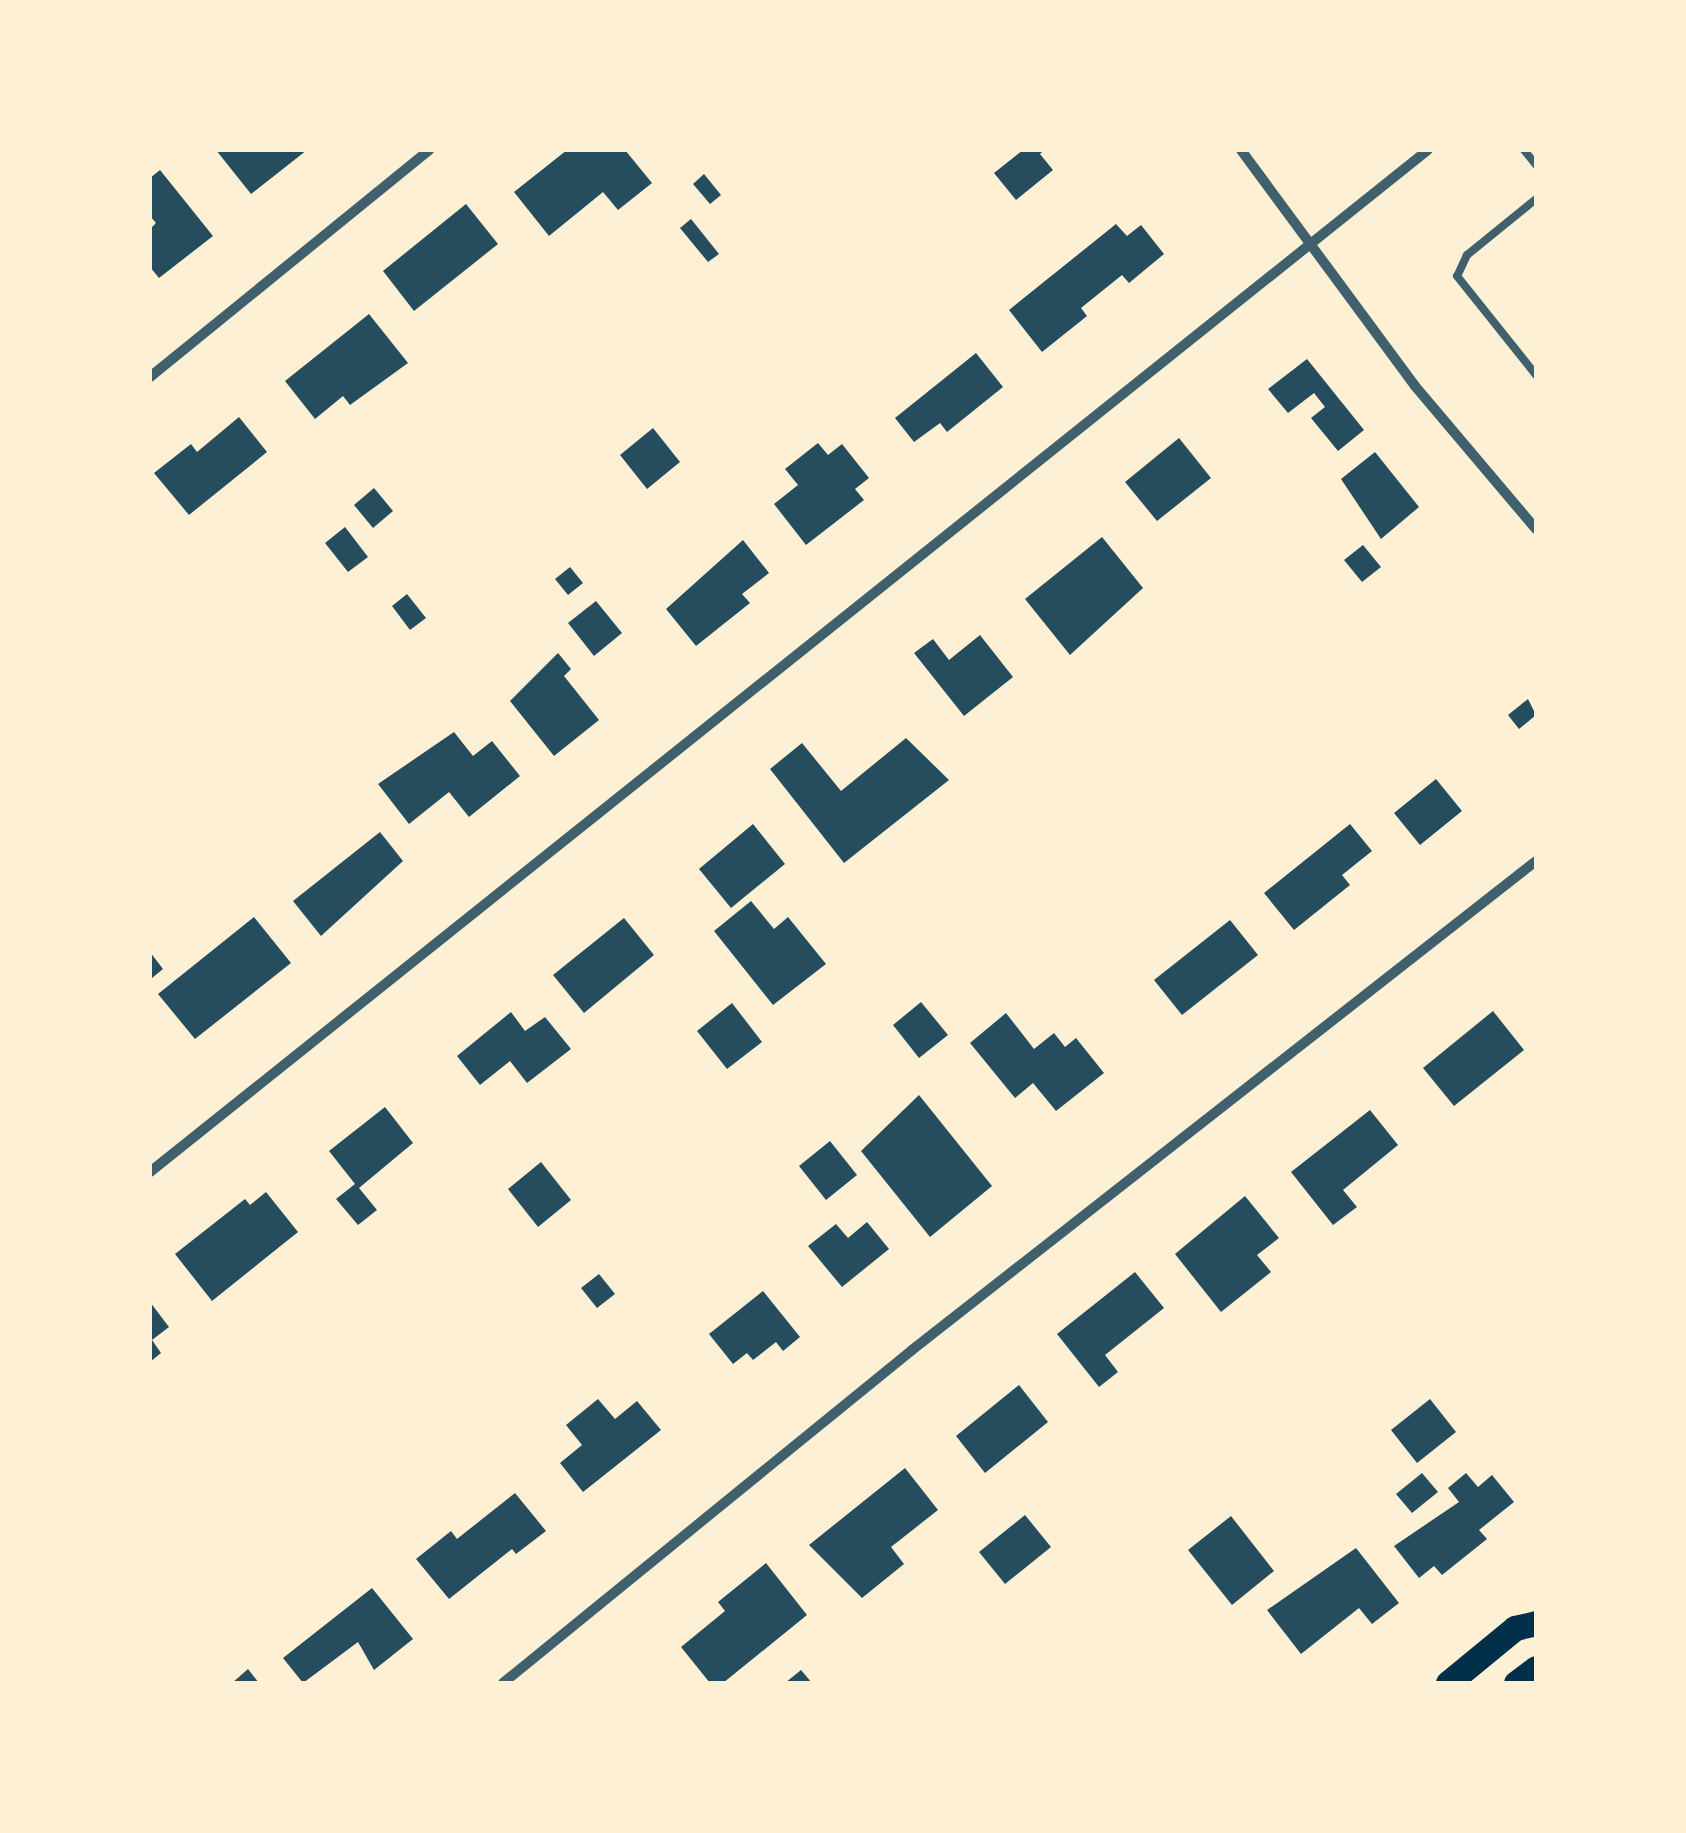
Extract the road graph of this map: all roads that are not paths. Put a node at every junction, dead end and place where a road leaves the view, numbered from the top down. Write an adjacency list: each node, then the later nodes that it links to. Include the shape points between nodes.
1 (429, 150): 9 (street)
2 (1241, 150): 7 (street)
3 (1428, 150): 7 (street)
4 (1524, 150): 5 (lane)
5 (1536, 166)
6 (1536, 199): 8 (lane, via 1467,254 1457,276)
7 (1313, 241): 10 (street, via 1414,386); 12 (street)
8 (1536, 375)
9 (150, 377)
10 (1536, 529)
11 (1536, 861): 15 (street, via 912,1350)
12 (150, 1172)
13 (1536, 1623): 16 (main road, via 1515,1628)
14 (1536, 1668): 17 (main road)
15 (503, 1683)
16 (1448, 1683)
17 (1516, 1683)

